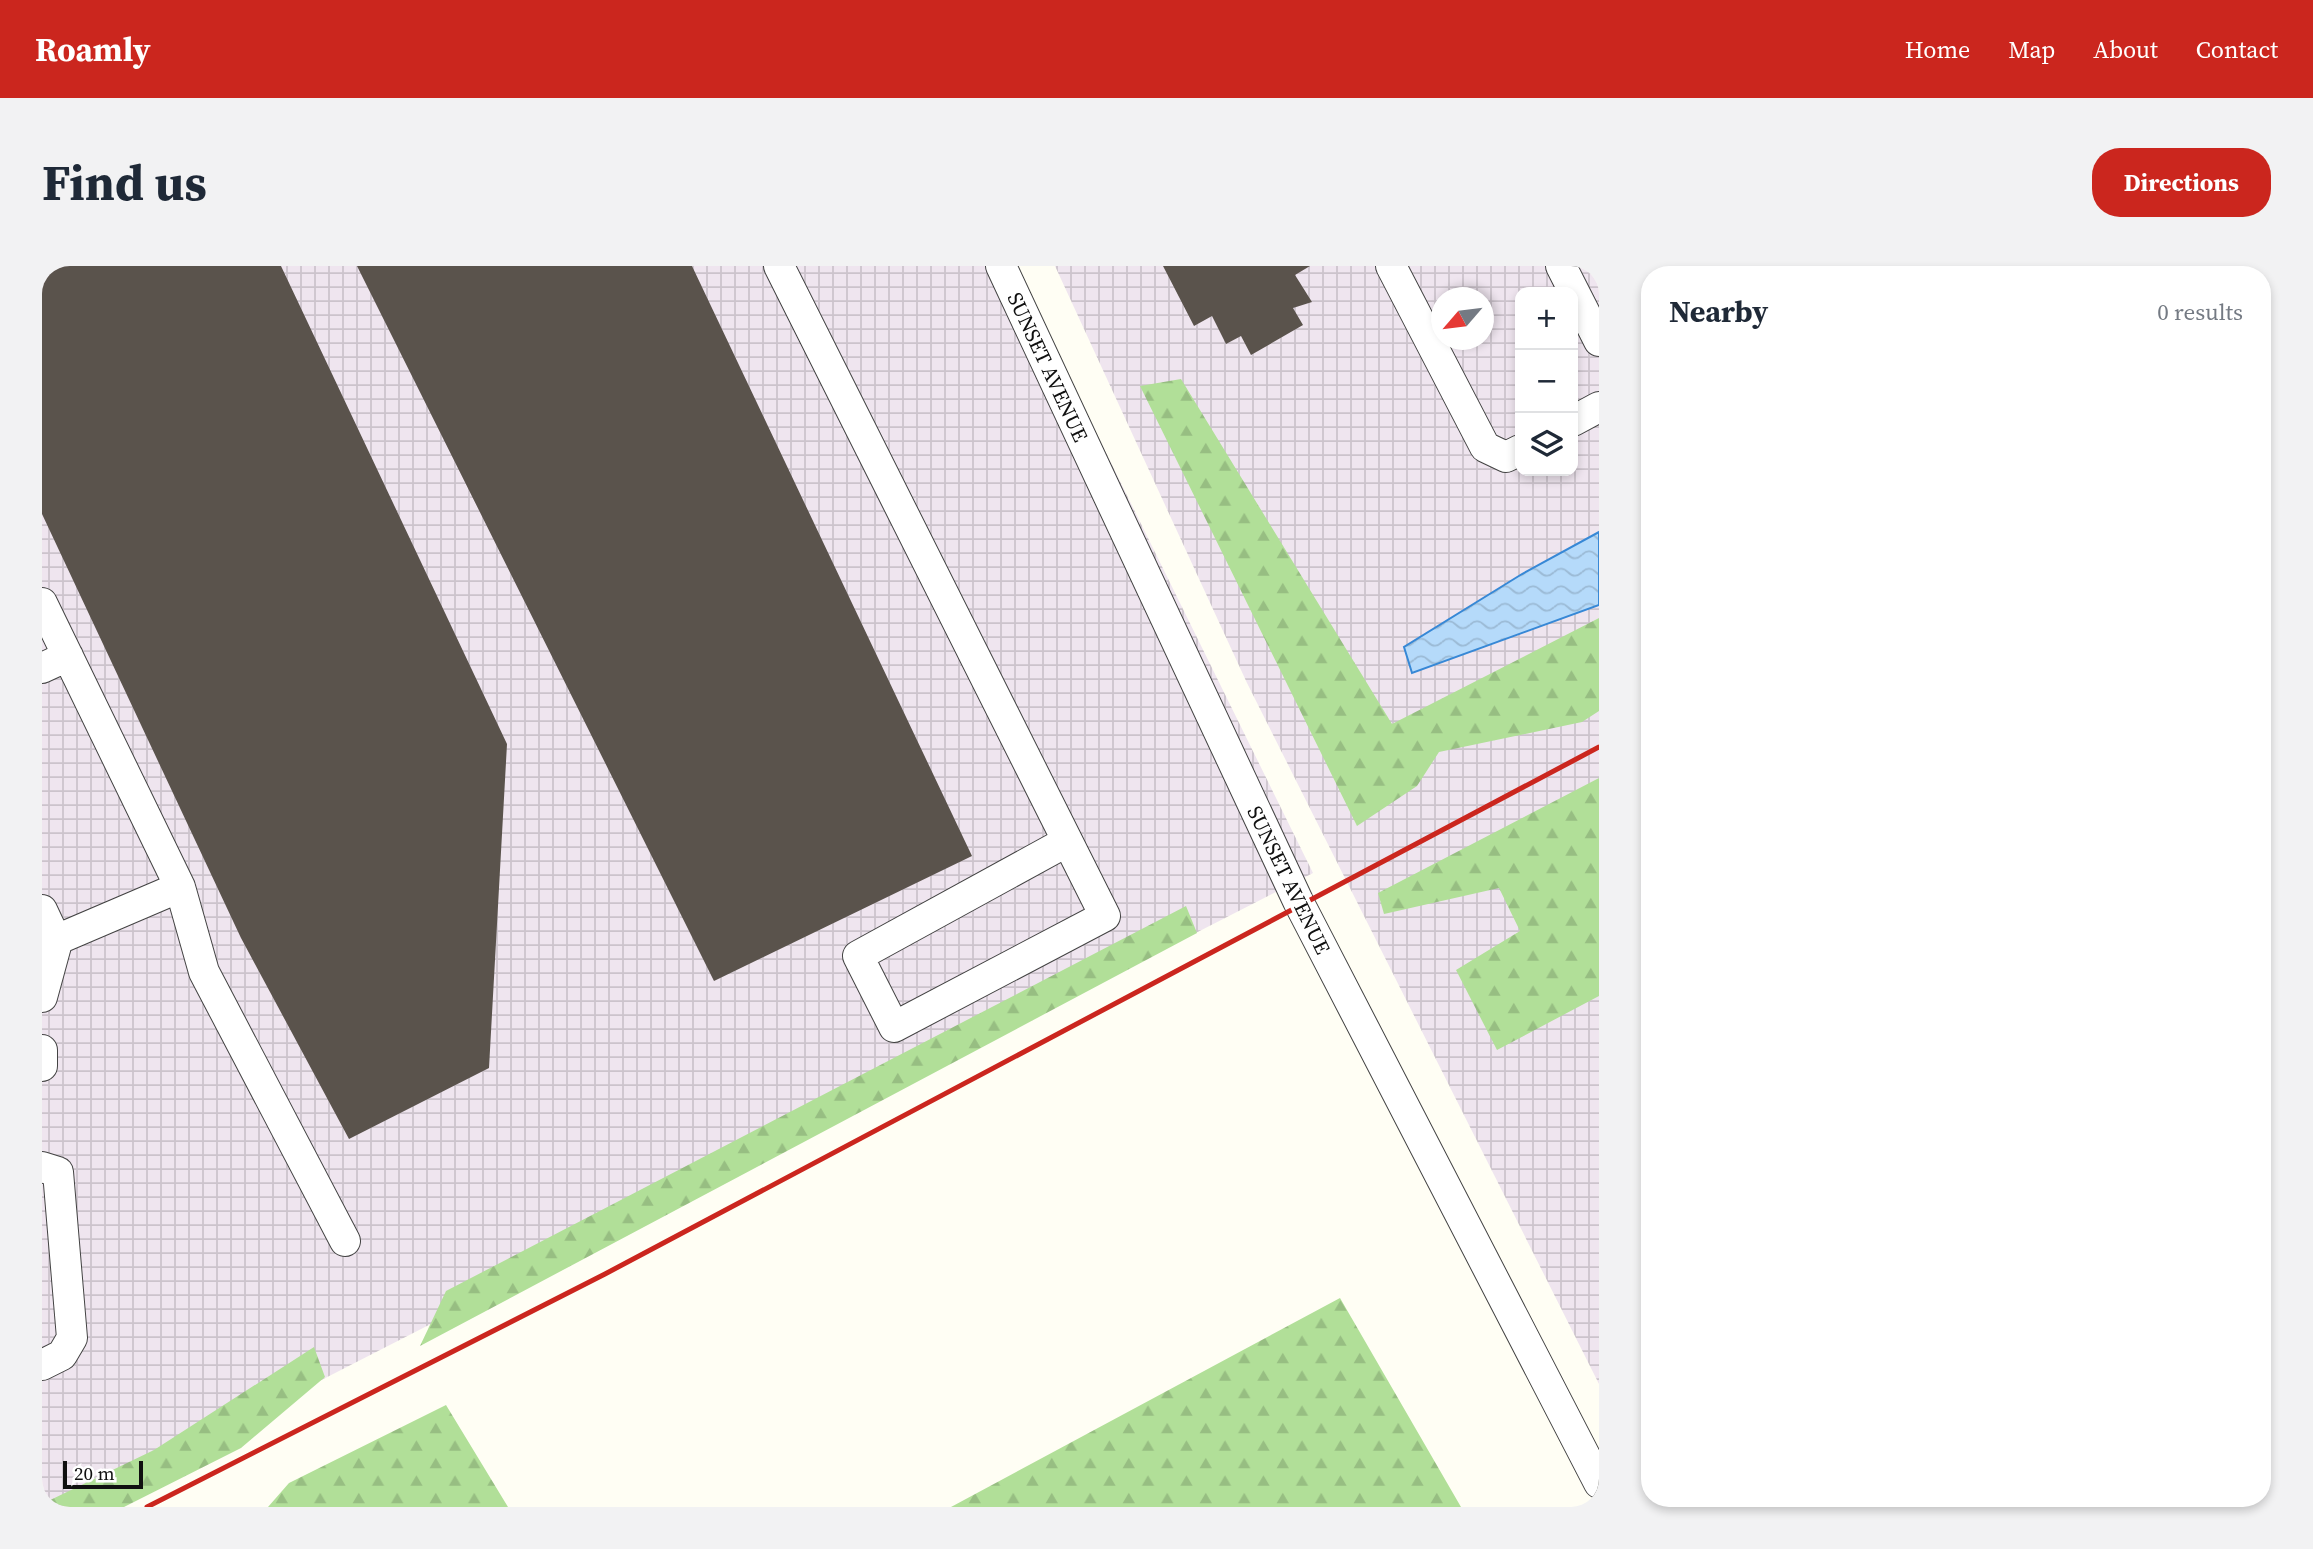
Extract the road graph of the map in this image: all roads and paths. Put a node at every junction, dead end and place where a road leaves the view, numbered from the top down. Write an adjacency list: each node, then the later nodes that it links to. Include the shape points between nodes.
1 (779, 266): 11 (street)
2 (1001, 266): 21 (street, SUNSET AVENUE, via 1298,901)
3 (1391, 266): 8 (street, via 1485,447 1506,457)
4 (1561, 266): 5 (street)
5 (1599, 341)
6 (1599, 407): 7 (street)
7 (1578, 418)
8 (1515, 452)
9 (42, 603): 10 (street)
10 (55, 662): 12 (street)
11 (1066, 842): 11 (street, via 858,956 894,1027 1105,916)
12 (180, 887): 14 (street); 19 (street, via 204,972)
13 (42, 910): 14 (street)
14 (50, 944): 15 (street)
15 (42, 998)
16 (42, 1050): 17 (street)
17 (42, 1066)
18 (42, 1167): 20 (street, via 58,1172 72,1338 62,1355)
19 (345, 1241)
20 (42, 1365)
21 (1599, 1483)

